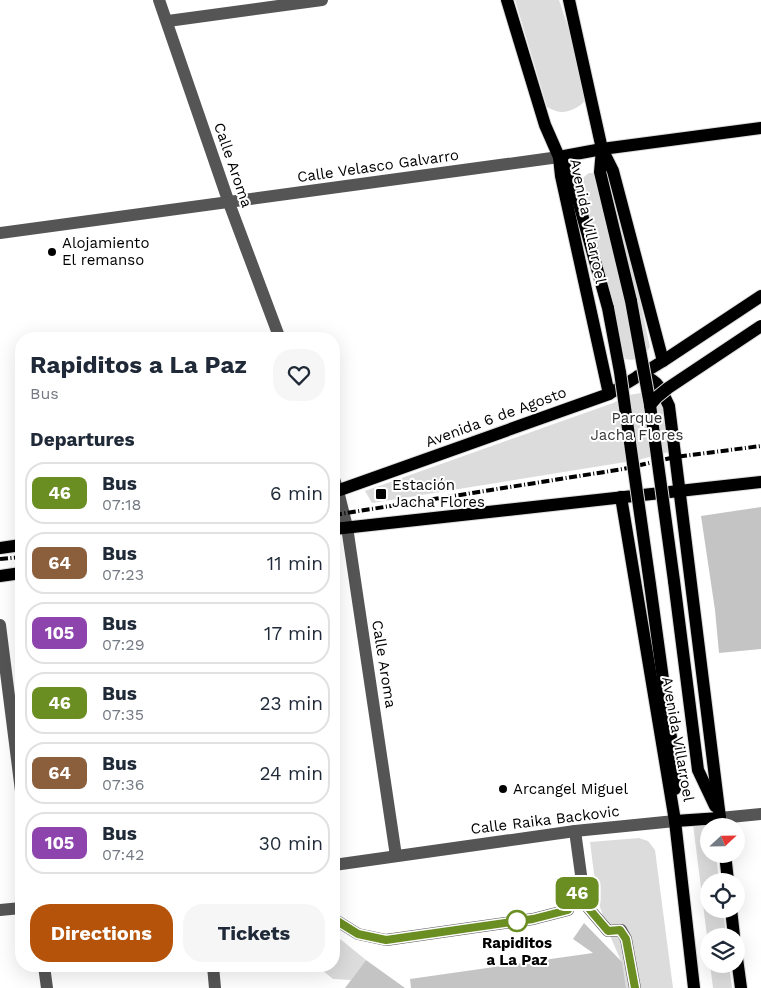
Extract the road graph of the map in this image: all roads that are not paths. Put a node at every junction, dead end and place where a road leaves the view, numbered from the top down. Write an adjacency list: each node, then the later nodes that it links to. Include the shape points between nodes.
1 (159, 0): 5 (street, Calle Aroma)
2 (322, 0): 5 (street)
3 (507, 0): 8 (main road, Avenida Villarroel, via 545,125)
4 (569, 0): 7 (main road, Avenida Villarroel)
5 (168, 21): 9 (street, Calle Aroma)
6 (761, 128): 7 (main road, Calle Velasco Galvarro)
7 (602, 149): 8 (main road, Calle Velasco Galvarro); 14 (main road, Avenida Villarroel, via 613,171); 17 (main road, bridge, via 600,172 632,301)
8 (559, 157): 9 (street, Calle Velasco Galvarro); 16 (main road, Avenida Villarroel); 35 (main road, bridge, via 574,182 608,308 620,372 675,767)
9 (229, 203): 10 (street, Calle Velasco Galvarro); 13 (street, Calle Aroma)
10 (0, 233)
11 (761, 296): 14 (main road, Avenida 6 de Agosto)
12 (761, 326): 17 (main road, bridge, via 668,388)
13 (277, 332)
14 (663, 361): 15 (main road, Avenida 6 de Agosto)
15 (638, 376): 16 (main road, Avenida 6 de Agosto); 20 (main road, Avenida Villarroel, via 649,377 656,382 669,406)
16 (609, 394): 19 (main road, Avenida 6 de Agosto)
17 (650, 405): 32 (main road, bridge, via 698,770)
18 (761, 482): 20 (main road)
19 (340, 485)
20 (680, 491): 21 (main road); 33 (main road, Avenida Villarroel)
21 (621, 497): 23 (main road); 35 (main road, Avenida Villarroel)
22 (340, 504): 23 (street, Calle Aroma)
23 (347, 527): 24 (main road); 38 (street, Calle Aroma)
24 (340, 528)
25 (15, 545): 26 (main road)
26 (0, 548)
27 (15, 574): 28 (main road)
28 (0, 576)
29 (0, 626): 30 (street)
30 (15, 743)
31 (761, 814): 34 (street, Calle Raika Backovic)
32 (719, 818)
33 (721, 818)
34 (741, 818)
35 (675, 821): 36 (main road, Calle Raika Backovic); 37 (street, Calle Raika Backovic); 50 (main road, Avenida Villarroel)
36 (700, 822)
37 (575, 831): 38 (street, Calle Raika Backovic); 40 (street)
38 (396, 856): 39 (street, Calle Raika Backovic)
39 (340, 864)
40 (582, 883): 43 (street, via 568,910 533,919 386,940 358,934); 49 (street, via 585,904 608,931 620,930 626,939)
41 (15, 909): 42 (street)
42 (0, 910)
43 (340, 923)
44 (45, 972): 47 (street)
45 (214, 972): 48 (street)
46 (739, 973): 51 (main road)
47 (47, 988)
48 (215, 988)
49 (635, 988)
50 (694, 988)
51 (741, 988)

